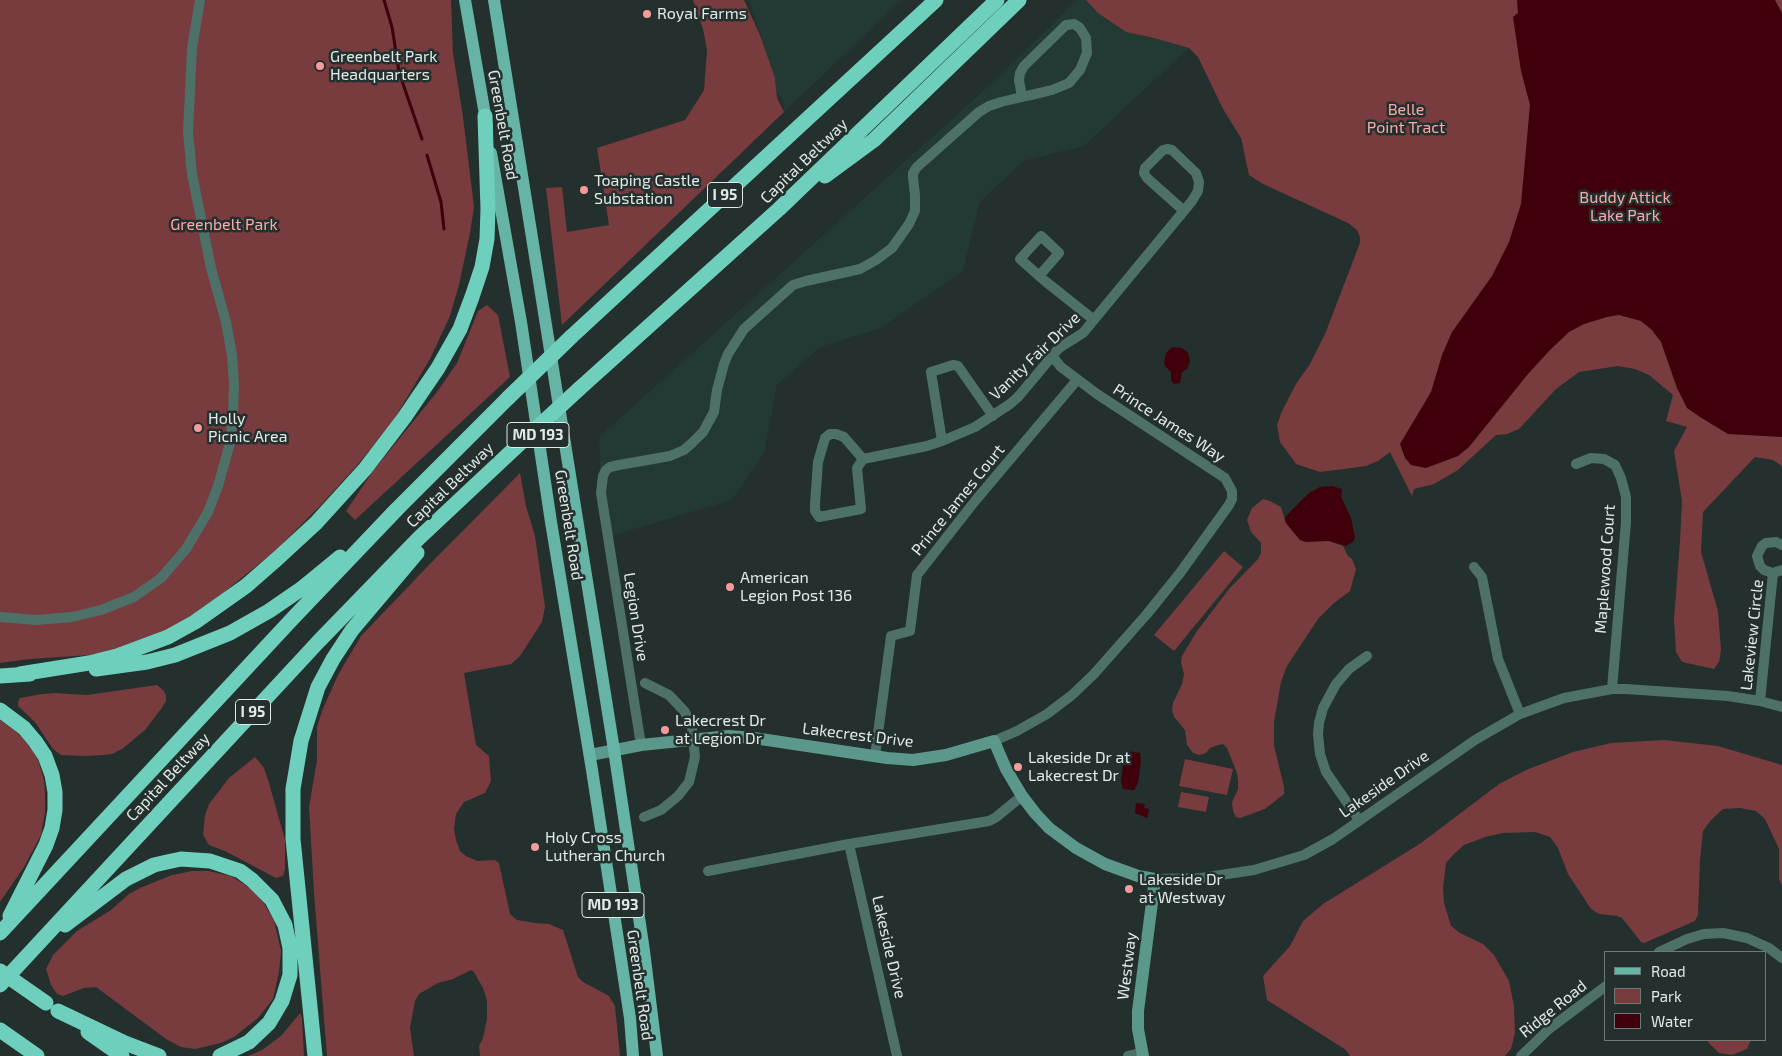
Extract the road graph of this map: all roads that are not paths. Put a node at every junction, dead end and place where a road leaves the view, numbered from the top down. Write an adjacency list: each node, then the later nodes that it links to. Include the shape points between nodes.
1 (200, 0): 27 (street, via 192,48 188,132 191,166 211,268 226,322 234,384 230,443 218,486 208,512 186,549 161,578 134,597 102,610 72,617 37,620)
2 (466, 0): 10 (main road, Greenbelt Road / MD 193)
3 (494, 0): 40 (main road, Greenbelt Road / MD 193)
4 (930, 0): 8 (highway)
5 (936, 0): 8 (highway, Capital Beltway / I 95)
6 (997, 0): 11 (highway, Capital Beltway / I 95)
7 (1019, 0): 11 (highway, via 874,140)
8 (879, 54): 23 (highway, Capital Beltway / I 95, bridge, via 572,337)
9 (1022, 97): 9 (street, via 1060,88 1075,78 1087,53 1086,38 1080,28 1074,24 1066,25 1024,66 1019,80); 39 (street, Legion Drive, via 979,112 917,167 913,178 915,211 892,248 860,269 794,285 744,330 725,361 714,412 703,432 692,443 670,456 606,470 601,493)
10 (485, 116): 29 (highway, via 487,239 472,297 460,329 438,368 365,469 316,523 278,558 246,586 195,622 168,637 117,656); 41 (main road, Greenbelt Road / MD 193)
11 (779, 209): 21 (highway, Capital Beltway / I 95, bridge)
12 (1184, 210): 12 (street, Vanity Fair Drive, via 1144,173 1163,150 1172,150 1198,177 1198,191); 14 (street, Vanity Fair Drive)
13 (1039, 276): 13 (street, via 1020,259 1040,236 1059,253); 14 (street)
14 (1094, 320): 15 (street, Vanity Fair Drive, via 1083,333)
15 (1052, 356): 16 (street); 17 (street, Vanity Fair Drive, via 1018,397)
16 (1077, 380): 22 (street, Prince James Way, via 1225,478 1232,491); 42 (street, Prince James Court, via 975,500 917,575 910,631 891,636)
17 (993, 416): 18 (street, Vanity Fair Drive); 18 (street, via 958,366 931,372)
18 (942, 441): 19 (street, Vanity Fair Drive)
19 (863, 459): 19 (street, via 844,436 833,434 825,438 818,462 815,511 819,517 861,509 857,468)
20 (1576, 464): 32 (street, Maplewood Court, via 1591,458 1604,459 1615,465 1626,497)
21 (477, 483): 50 (highway, Capital Beltway / I 95, via 319,641); 63 (highway, via 352,630 318,687 301,741 293,789 293,839)
22 (1229, 505): 38 (street, Lakecrest Drive, via 1148,614 1094,674 1047,714)
23 (397, 509): 29 (highway, via 301,589 230,634 147,662 89,670); 49 (highway, Capital Beltway / I 95)
24 (1782, 545): 26 (street, Lakeview Circle, via 1771,542 1762,546 1757,556 1764,570)
25 (1474, 568): 36 (street, via 1482,577 1498,659)
26 (1778, 571): 33 (street, Lakeview Circle)
27 (0, 617)
28 (1367, 656): 45 (street, via 1336,684 1323,708 1318,734 1326,772)
29 (20, 674): 30 (highway)
30 (0, 676)
31 (645, 683): 37 (street, via 678,703 690,720)
32 (1612, 688): 33 (street, Lakeside Drive); 36 (street, Lakeside Drive, via 1564,698)
33 (1760, 700): 34 (street, Lakeside Drive)
34 (1782, 707)
35 (0, 710): 49 (highway, via 35,741 45,756 55,792 53,819 46,845)
36 (1520, 714): 45 (street, Lakeside Drive, via 1475,740)
37 (694, 738): 39 (street, Lakecrest Drive); 42 (street, Lakecrest Drive, via 754,738); 44 (street, via 695,763 689,782 670,804)
38 (994, 741): 42 (street, Lakecrest Drive, via 922,759); 43 (street, Lakeside Drive)
39 (641, 745): 40 (street, Lakecrest Drive)
40 (614, 750): 41 (street, Lakecrest Drive); 65 (main road, Greenbelt Road / MD 193)
41 (590, 755): 64 (main road, Greenbelt Road / MD 193)
42 (875, 756)
43 (1022, 796): 46 (street, via 989,821); 48 (street, Lakeside Drive, via 1049,828 1076,848 1106,864)
44 (644, 817)
45 (1359, 820): 48 (street, Lakeside Drive, via 1318,848 1289,861 1201,878)
46 (849, 844): 47 (street); 66 (street, Lakeside Drive)
47 (708, 871)
48 (1155, 879): 58 (street, Westway, via 1138,1011)
49 (1, 932)
50 (36, 947): 54 (highway, Capital Beltway / I 95); 62 (highway, via 126,879 154,865 195,859 240,871 263,890 280,912 288,936 290,975 282,1001 269,1023 249,1042)
51 (1661, 951): 52 (street, via 1704,934 1723,933 1747,938)
52 (1782, 958)
53 (0, 970): 56 (highway, bridge)
54 (0, 985)
55 (1604, 987): 68 (street, Ridge Road, via 1561,1019)
56 (52, 1007): 60 (highway); 61 (highway)
57 (6, 1034): 59 (highway)
58 (1142, 1054): 67 (street)
59 (34, 1055)
60 (122, 1056)
61 (159, 1056)
62 (220, 1056)
63 (315, 1056)
64 (633, 1056)
65 (657, 1056)
66 (897, 1056)
67 (1128, 1056)
68 (1521, 1056)

